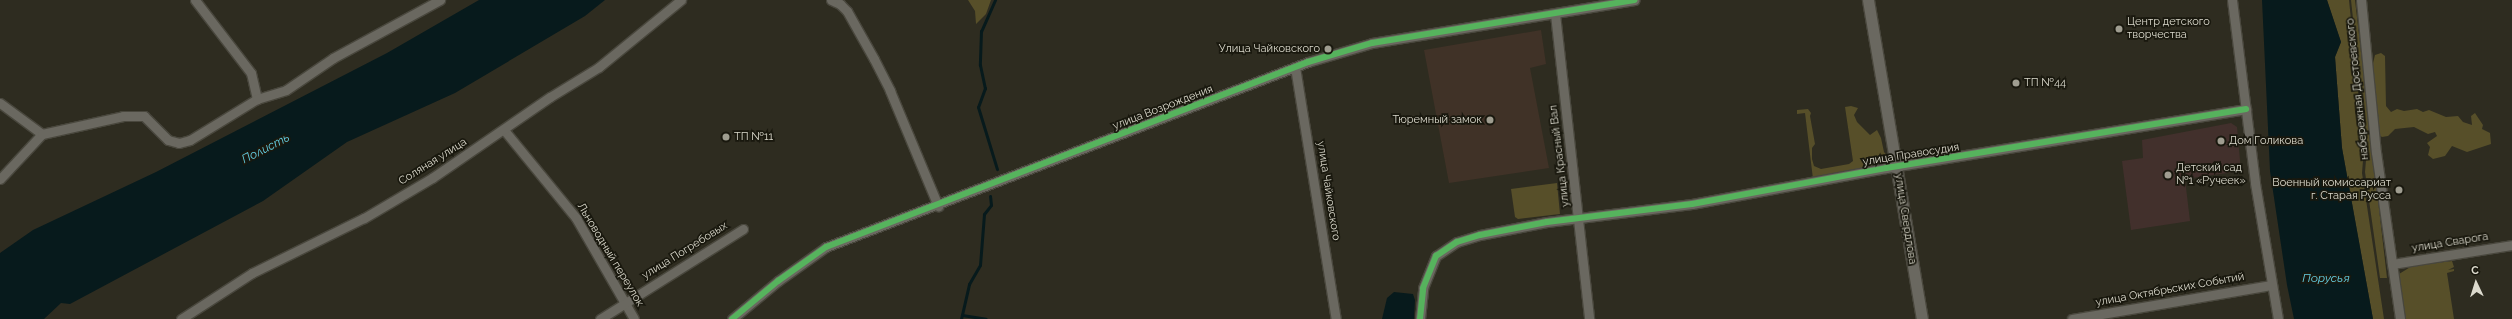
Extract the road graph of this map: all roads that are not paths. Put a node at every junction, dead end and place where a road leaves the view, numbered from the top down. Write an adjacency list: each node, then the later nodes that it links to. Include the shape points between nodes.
1 (195, 0): 11 (street, via 251,73)
2 (440, 0): 11 (street, via 333,58 286,90)
3 (681, 0): 14 (street, Соляная улица, via 599,67 550,97)
4 (831, 0): 18 (street, via 847,11 877,66)
5 (1634, 0): 9 (street, улица Возрождения)
6 (1868, 0): 16 (street, улица Свердлова)
7 (2232, 0): 13 (street)
8 (2361, 0): 22 (street, набережная Достоевского, via 2376,152)
9 (1555, 14): 10 (street, улица Возрождения, via 1372,43); 19 (street, улица Красный Вал)
10 (1295, 67): 18 (street, улица Возрождения); 29 (street, улица Чайковского)
11 (257, 99): 15 (street, via 206,131 179,142 168,140 144,116 123,116)
12 (0, 103): 15 (street)
13 (2246, 110): 16 (street, улица Правосудия); 23 (street)
14 (504, 130): 24 (street, Льноводный переулок, via 576,218); 25 (street, Соляная улица, via 432,178 364,218 252,273)
15 (42, 134): 17 (street)
16 (1897, 167): 19 (street, улица Правосудия, via 1692,204); 32 (street, улица Свердлова)
17 (0, 179)
18 (938, 206): 28 (street, улица Возрождения, via 826,247)
19 (1580, 219): 30 (street, улица Правосудия, via 1512,227 1447,247 1436,256 1423,288); 31 (street, улица Красный Вал)
20 (743, 229): 24 (street, улица Погребовых)
21 (2512, 245): 22 (street, улица Сварога)
22 (2392, 264): 35 (street, набережная Достоевского)
23 (2271, 285): 33 (street, улица Октябрьских Событий); 34 (street)
24 (624, 303): 26 (street, улица Погребовых); 27 (street, Льноводный переулок)
25 (181, 319)
26 (600, 319)
27 (634, 319)
28 (732, 319)
29 (1336, 319)
30 (1420, 319)
31 (1589, 319)
32 (1922, 319)
33 (2072, 319)
34 (2278, 319)
35 (2400, 319)

